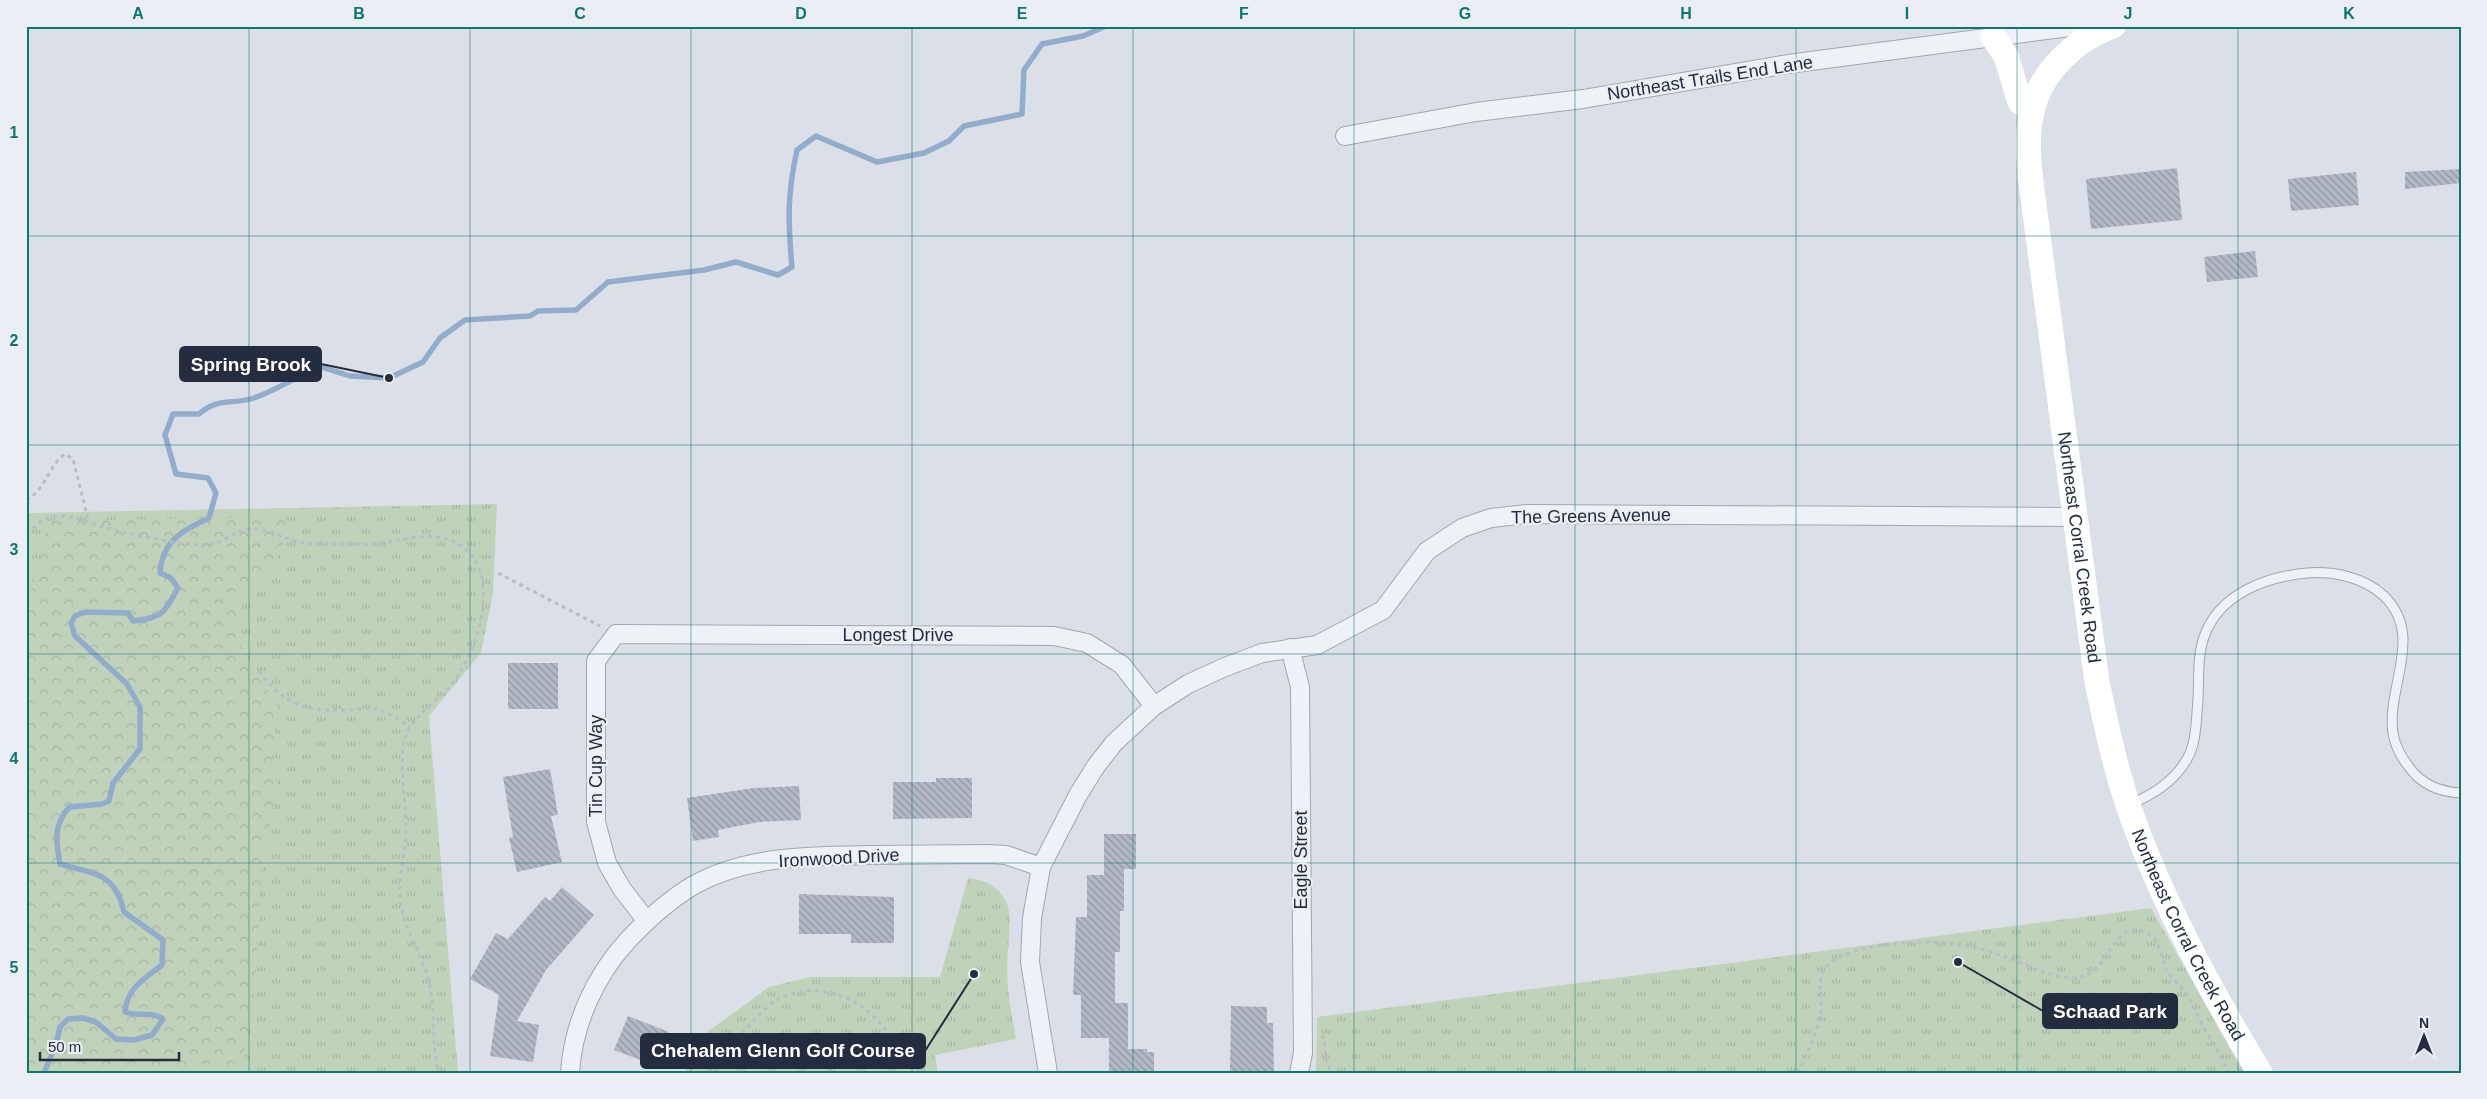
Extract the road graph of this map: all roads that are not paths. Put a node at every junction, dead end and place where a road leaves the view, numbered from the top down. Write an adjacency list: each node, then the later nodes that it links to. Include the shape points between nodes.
1 (2077, 26): 3 (street, Northeast Trails End Lane)
2 (2113, 26): 4 (street, Northeast Corral Creek Road, via 2075,46 2054,67)
3 (1993, 37): 4 (street, via 2006,56 2020,102); 5 (street, Northeast Trails End Lane, via 1788,64 1583,99 1476,112)
4 (2032, 110): 6 (street, Northeast Corral Creek Road, via 2030,176)
5 (1345, 136)
6 (2076, 518): 8 (street, The Greens Avenue, via 1527,514 1491,518 1462,528 1427,551 1383,610 1317,645); 11 (street, Northeast Corral Creek Road, via 2097,682 2109,739)
7 (616, 634): 9 (street, Longest Drive, via 1054,636 1087,643 1122,666); 13 (street, Tin Cup Way, via 596,660 596,822 607,863)
8 (1290, 648): 9 (street, The Greens Avenue, via 1262,653 1225,667 1188,684); 16 (street, Eagle Street, via 1300,687 1303,1053)
9 (1154, 706): 12 (street, The Greens Avenue, via 1096,766)
10 (2461, 794): 11 (lane, via 2427,784 2413,772 2396,746 2392,721 2404,643 2393,607 2368,584 2330,572 2290,574 2250,587 2221,607 2203,638 2196,721 2188,758 2178,773 2152,795)
11 (2129, 805): 17 (street, Northeast Corral Creek Road, via 2159,886)
12 (1041, 866): 13 (street, Ironwood Drive, via 1006,855 988,854 794,857 730,870 694,885); 15 (street, The Greens Avenue, via 1032,918 1030,962)
13 (646, 920): 14 (street, Ironwood Drive, via 596,983 582,1016 571,1055)
14 (570, 1073)
15 (1048, 1073)
16 (1299, 1073)
17 (2260, 1073)

